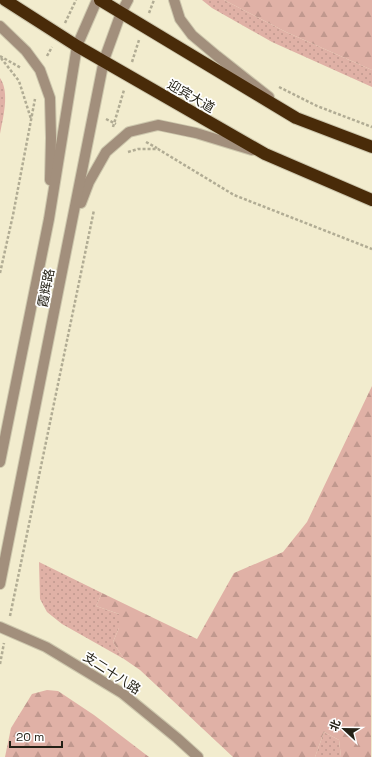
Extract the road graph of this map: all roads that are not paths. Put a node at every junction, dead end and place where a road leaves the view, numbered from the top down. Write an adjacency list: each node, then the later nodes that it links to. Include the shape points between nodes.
1 (5, 0): 7 (highway, 迎宾大道)
2 (98, 0): 5 (highway); 7 (street, 霞辉路)
3 (128, 0): 5 (street, 霞辉路)
4 (174, 0): 9 (street, via 180,19 192,35)
5 (121, 13): 8 (street, 霞辉路); 9 (highway)
6 (0, 26): 13 (street, via 40,70 50,98 52,138)
7 (77, 46): 8 (highway, 迎宾大道); 13 (street, 霞辉路)
8 (104, 60): 11 (highway, 迎宾大道); 14 (street, 霞辉路)
9 (296, 118): 10 (highway)
10 (372, 147)
11 (266, 154): 12 (highway, 迎宾大道); 14 (street, via 196,133 158,125 129,132 106,152 89,182)
12 (372, 200)
13 (49, 219): 15 (street, 霞辉路)
14 (72, 225): 16 (street, 霞辉路)
15 (0, 462)
16 (0, 584)
17 (4, 629): 18 (street, 支二十八路, via 46,647 122,693)
18 (198, 757)

